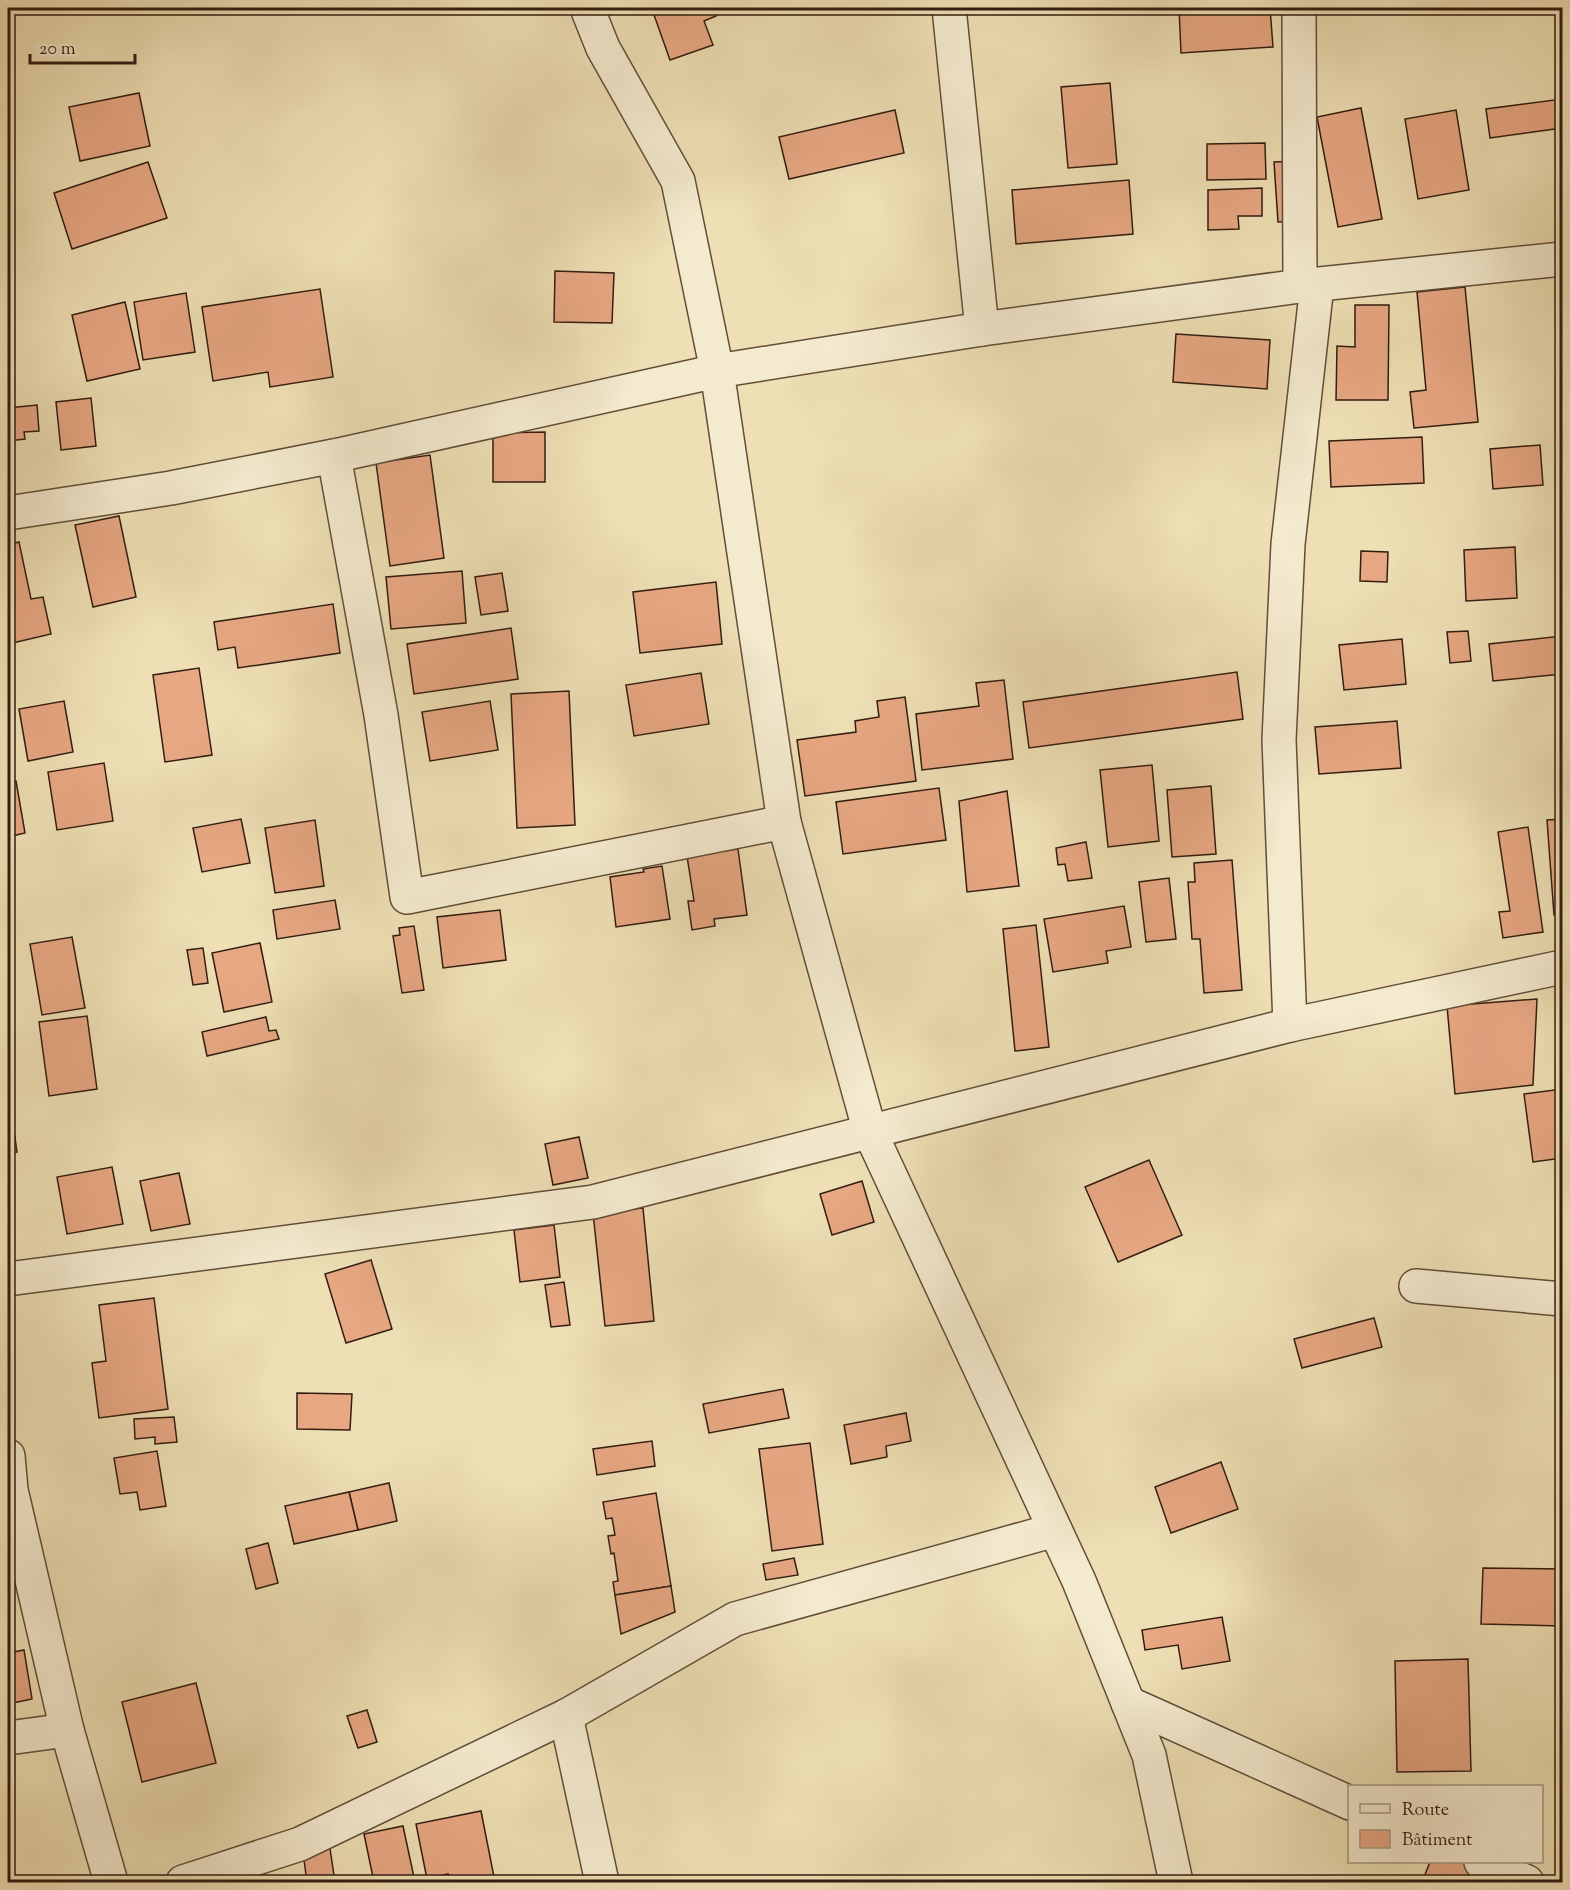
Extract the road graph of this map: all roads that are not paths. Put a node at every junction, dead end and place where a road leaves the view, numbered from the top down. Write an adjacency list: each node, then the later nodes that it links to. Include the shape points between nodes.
1 (587, 8): 7 (street, via 603,48 678,182)
2 (949, 8): 6 (street)
3 (1299, 8): 5 (street)
4 (1563, 259): 5 (street)
5 (1309, 286): 6 (street); 12 (street, via 1288,544 1279,740)
6 (982, 329): 7 (street)
7 (717, 371): 8 (street); 10 (street)
8 (334, 456): 9 (street, via 171,488); 10 (street, via 381,715 406,897)
9 (8, 513)
10 (784, 822): 13 (street)
11 (1563, 967): 12 (street)
12 (1290, 1025): 13 (street)
13 (870, 1132): 14 (street, via 593,1202); 18 (street)
14 (8, 1279)
15 (1416, 1286): 16 (street)
16 (1563, 1299)
17 (8, 1456): 21 (street, via 11,1490)
18 (1055, 1530): 19 (street); 20 (street, via 735,1619)
19 (1128, 1703): 23 (street); 28 (street, via 1149,1755)
20 (566, 1716): 26 (street, via 300,1844); 27 (street)
21 (67, 1730): 22 (street); 25 (street)
22 (8, 1738)
23 (1348, 1802)
24 (1483, 1863): 29 (street)
25 (111, 1882)
26 (183, 1882)
27 (602, 1882)
28 (1176, 1882)
29 (1527, 1882)

